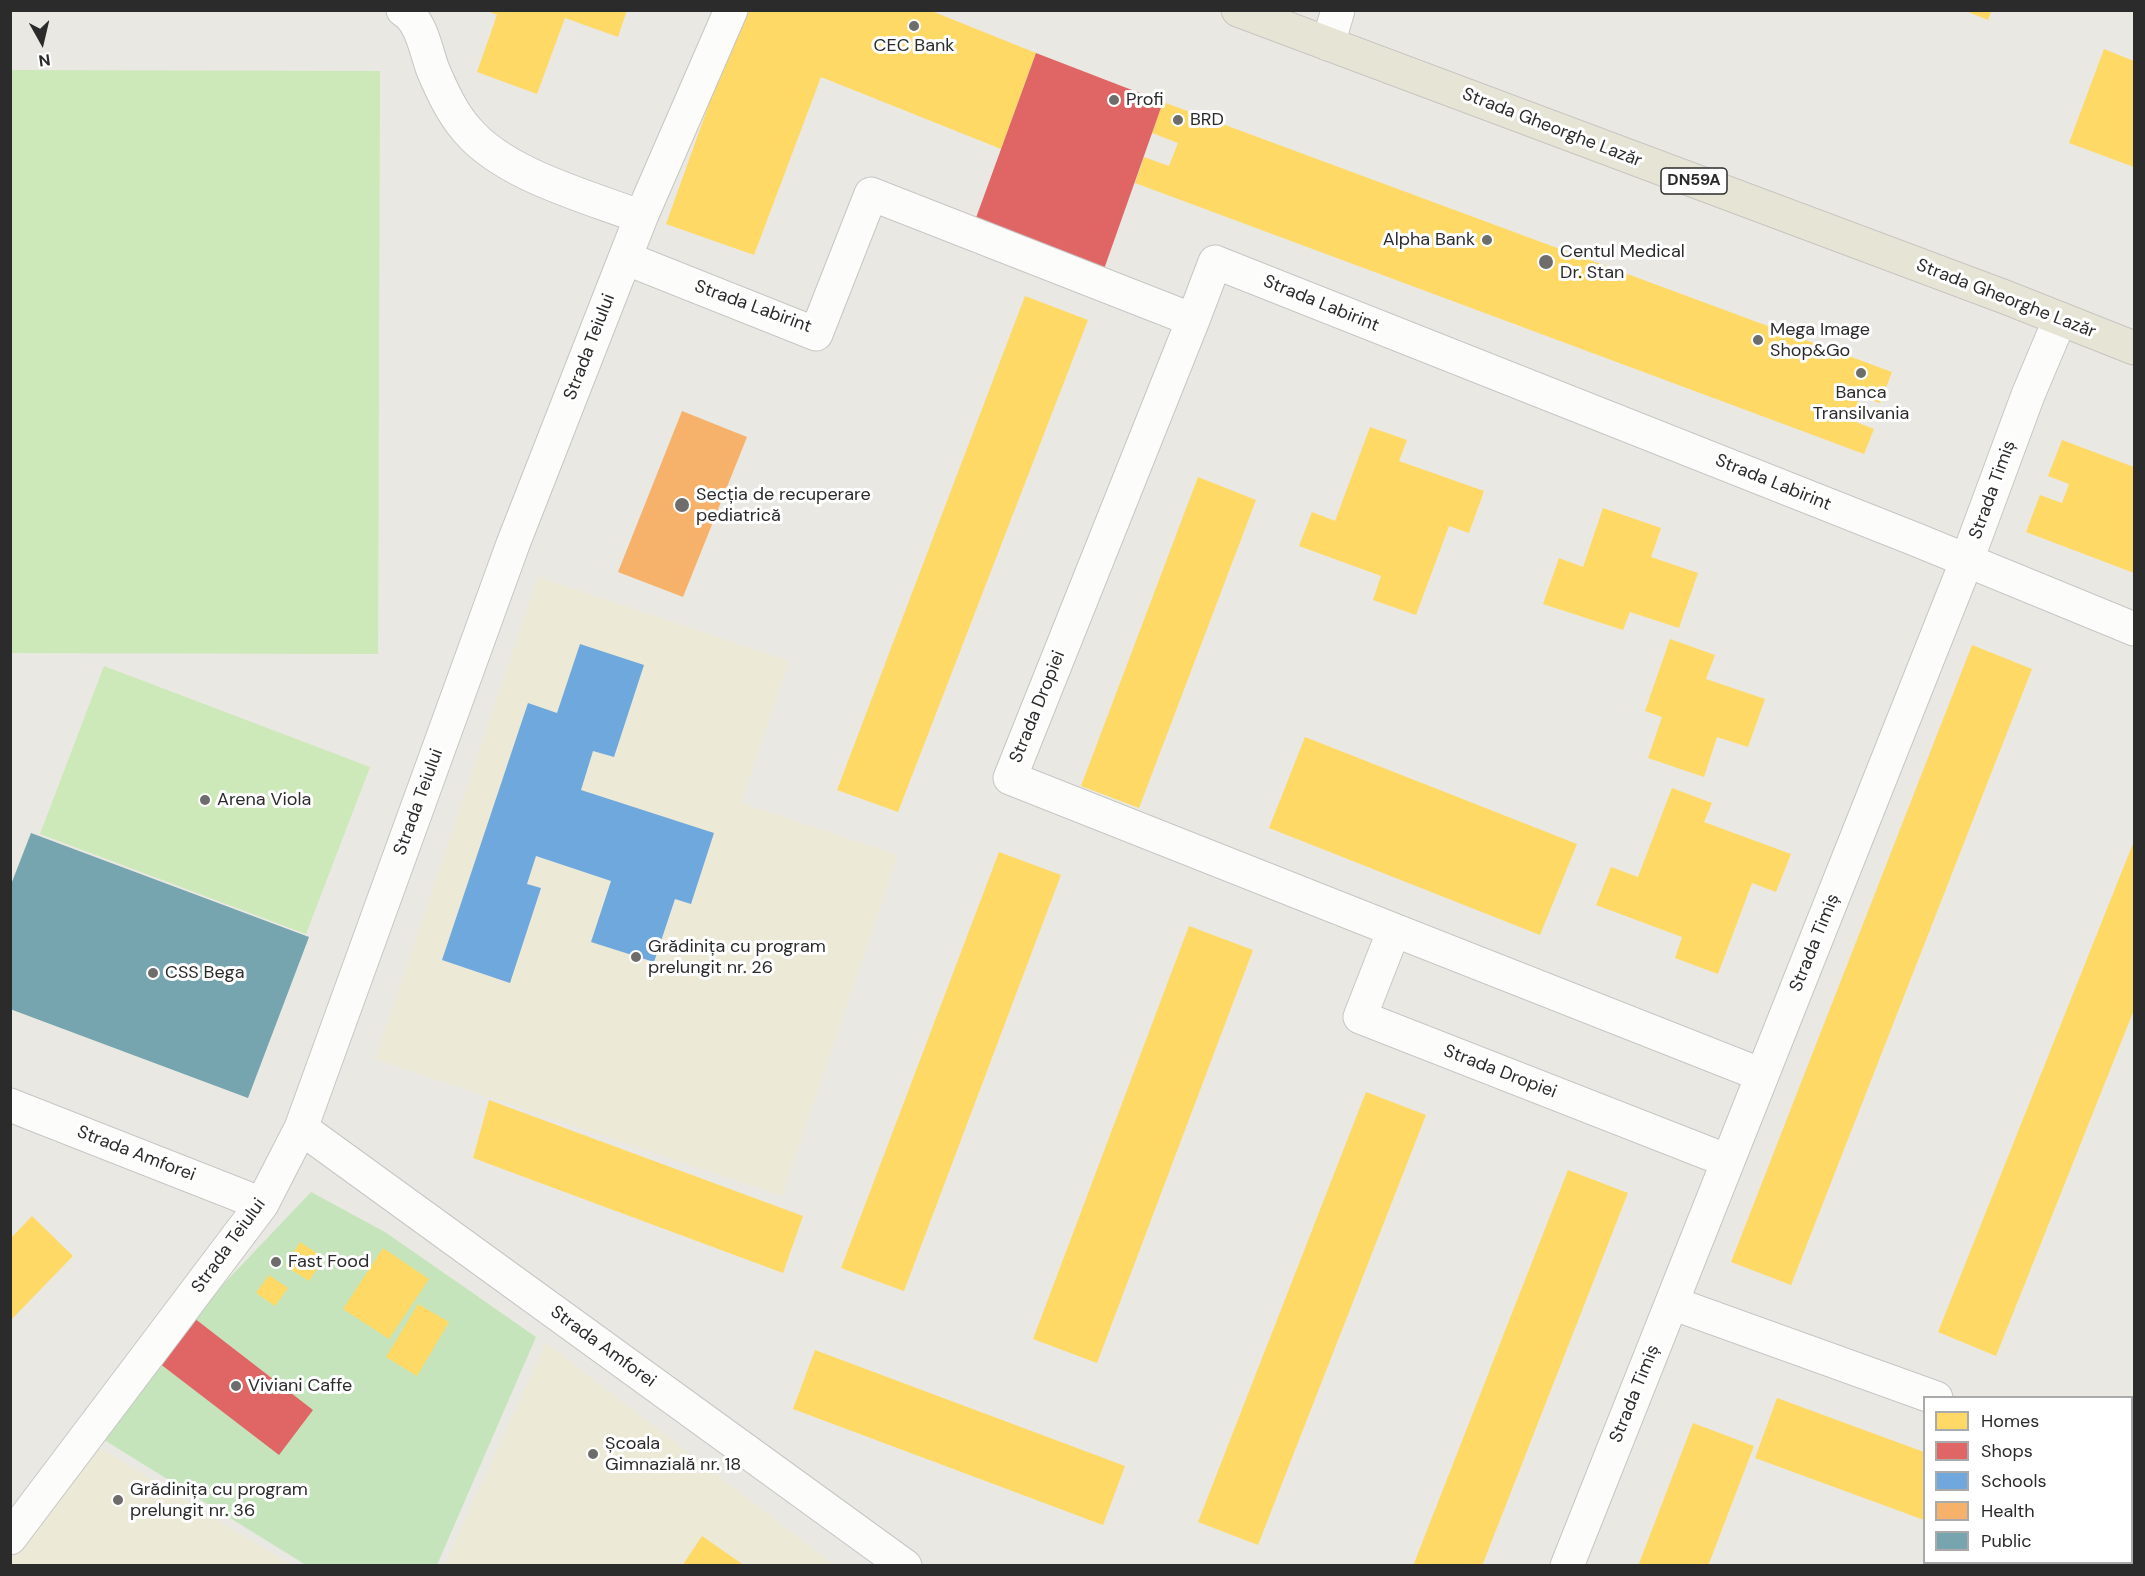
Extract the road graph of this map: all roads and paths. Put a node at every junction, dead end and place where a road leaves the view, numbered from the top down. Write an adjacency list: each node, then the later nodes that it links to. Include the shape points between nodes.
1 (403, 10): 6 (street, via 413,19 450,105 489,152 514,167)
2 (730, 10): 6 (street, Strada Teiului)
3 (1238, 10): 5 (main road, Strada Gheorghe Lazăr / DN59A)
4 (1338, 10): 5 (street)
5 (1328, 44): 8 (main road, Strada Gheorghe Lazăr / DN59A)
6 (642, 217): 7 (street, Strada Teiului)
7 (625, 258): 9 (street, Strada Labirint, via 816,334 872,194); 16 (street, Strada Teiului, via 513,544)
8 (2060, 319): 10 (main road, Strada Gheorghe Lazăr / DN59A); 11 (street, Strada Timiș)
9 (1193, 320): 11 (street, Strada Labirint, via 1215,262); 13 (street, Strada Dropiei, via 1010,778)
10 (2134, 348)
11 (1967, 560): 12 (street, Strada Labirint); 14 (street, Strada Timiș)
12 (2134, 630)
13 (1394, 930): 14 (street, Strada Dropiei); 17 (street, Strada Dropiei, via 1360,1017)
14 (1762, 1075): 17 (street, Strada Timiș)
15 (10, 1105): 18 (street, Strada Amforei)
16 (301, 1128): 18 (street, Strada Teiului); 22 (street, Strada Amforei)
17 (1728, 1161): 19 (street, Strada Timiș)
18 (262, 1204): 21 (street, Strada Teiului)
19 (1672, 1303): 20 (street); 23 (street, Strada Timiș)
20 (1930, 1396)
21 (10, 1538)
22 (905, 1566)
23 (1567, 1566)

